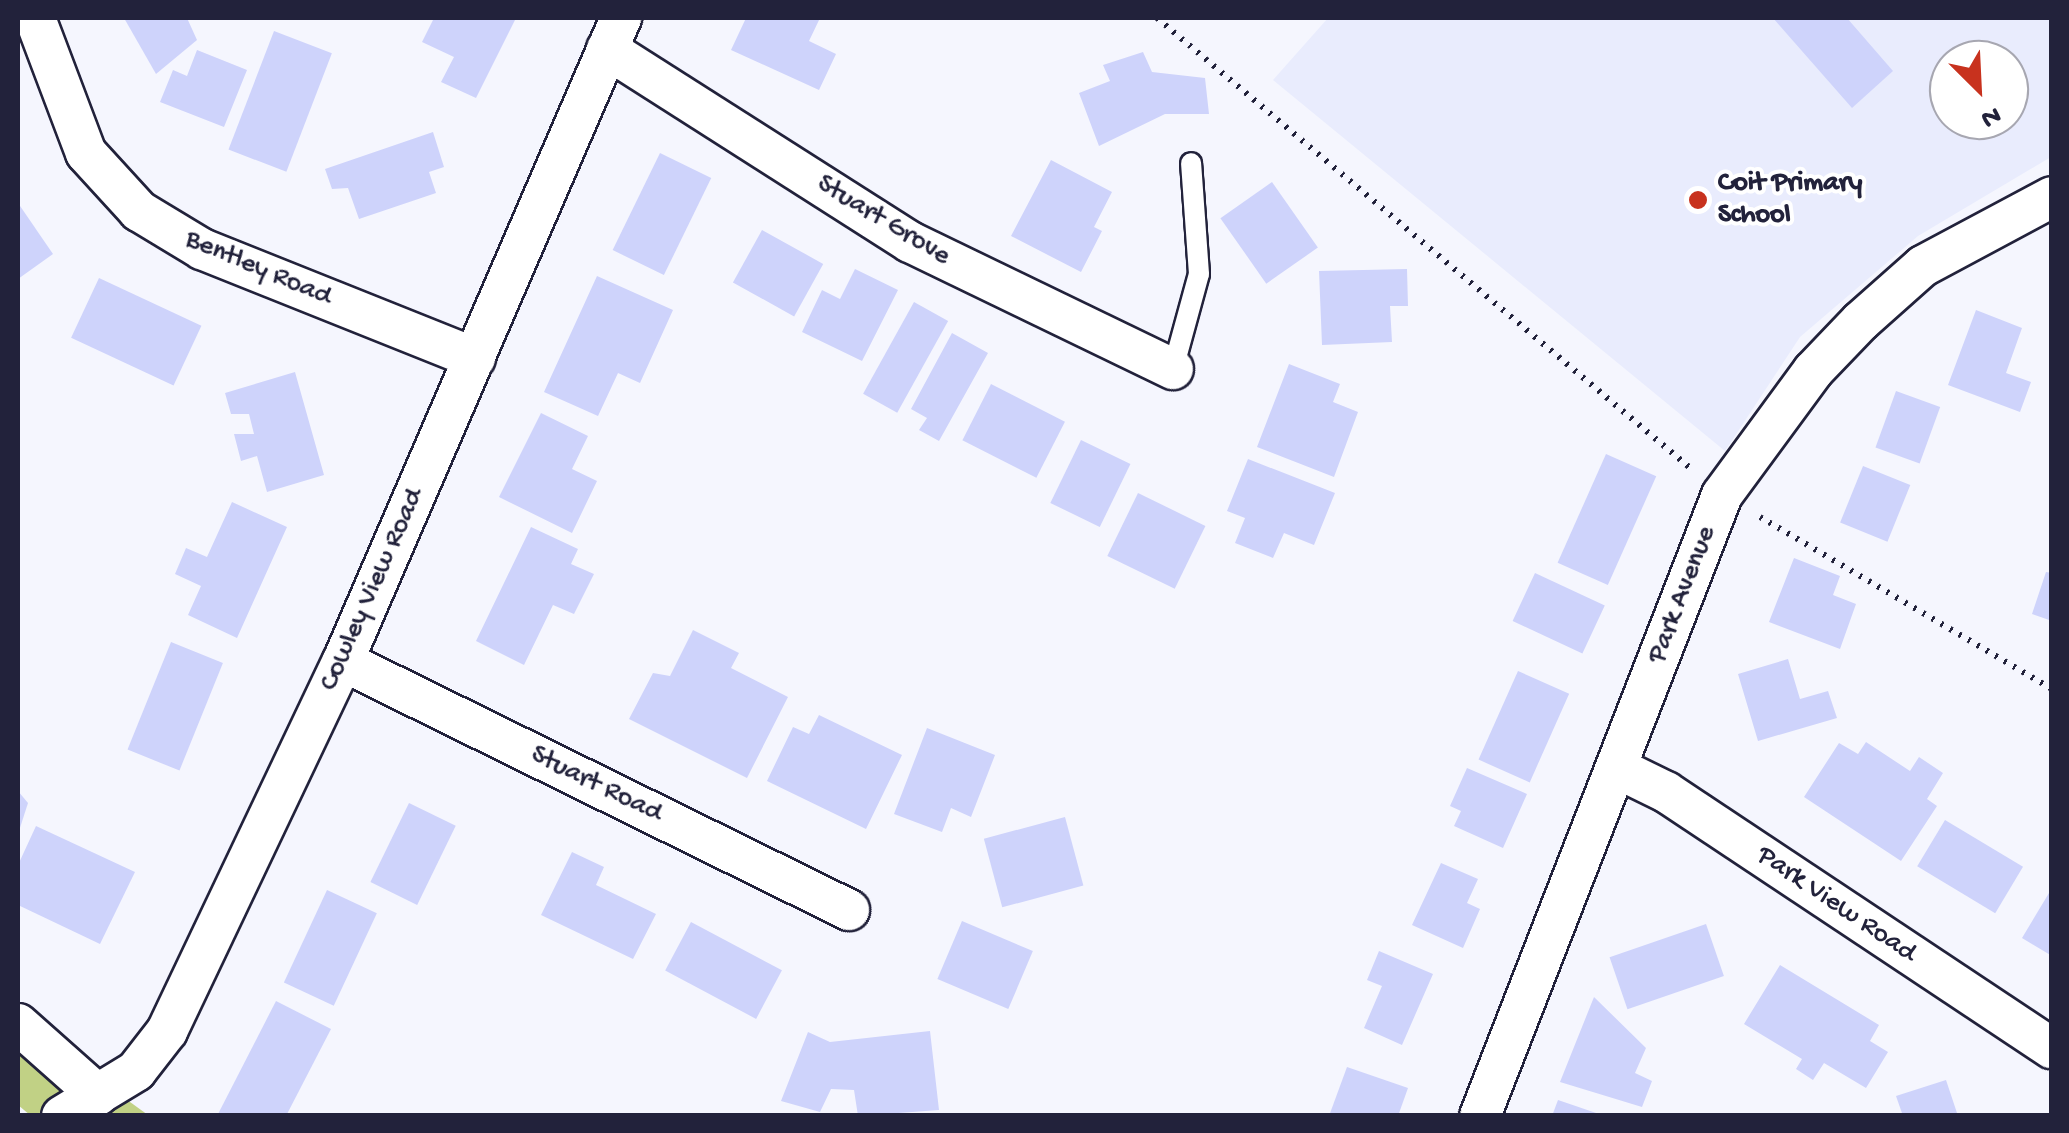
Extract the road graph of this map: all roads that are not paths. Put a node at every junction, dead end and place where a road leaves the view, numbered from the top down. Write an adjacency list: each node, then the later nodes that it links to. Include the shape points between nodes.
1 (35, 18): 5 (street, Bentley Road, via 86,153 139,211 202,249)
2 (614, 33): 5 (street, Cowley View Road); 6 (street, Stuart Grove, via 910,242)
3 (1191, 162): 6 (lane, via 1199,274)
4 (2052, 198): 8 (street, Park Avenue, via 1923,266 1861,321 1776,416 1722,495)
5 (476, 358): 7 (street, Cowley View Road)
6 (1173, 369)
7 (344, 661): 9 (street, Stuart Road); 12 (street, Cowley View Road, via 168,1030 136,1071)
8 (1617, 768): 11 (street, Park View Road, via 1666,792); 14 (street, Park Avenue)
9 (849, 910)
10 (18, 1024): 12 (street)
11 (2052, 1048)
12 (98, 1096): 13 (street, Cowley View Road)
13 (62, 1116)
14 (1480, 1116)

